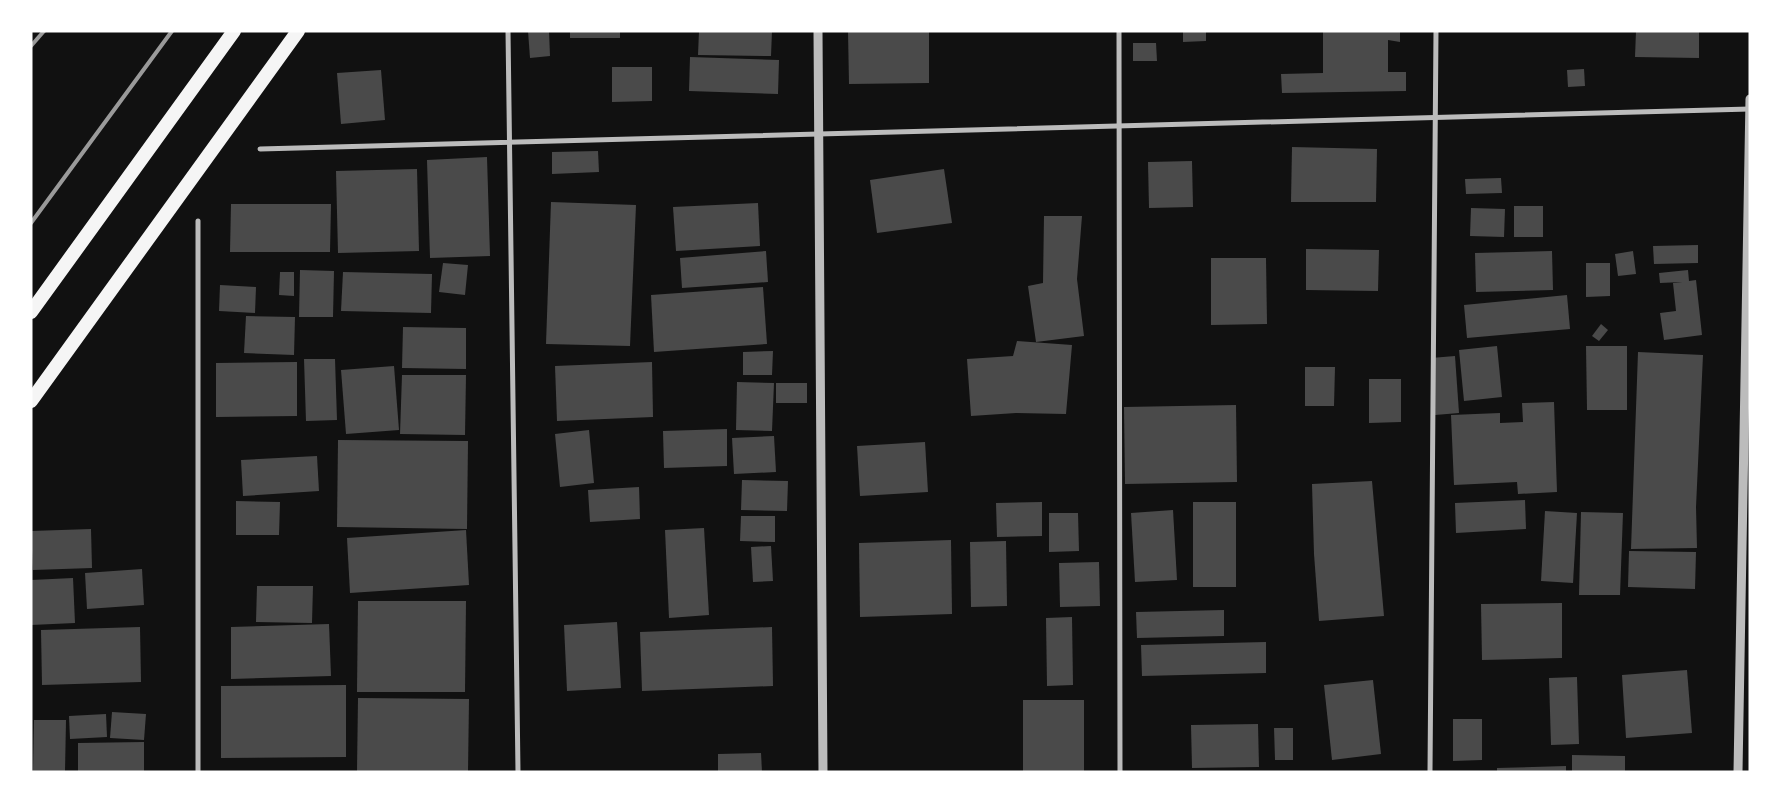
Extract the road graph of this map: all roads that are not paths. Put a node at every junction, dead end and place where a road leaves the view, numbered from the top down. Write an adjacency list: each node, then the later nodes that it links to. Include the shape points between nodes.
1 (234, 31): 15 (highway)
2 (298, 31): 17 (highway)
3 (508, 31): 12 (street)
4 (818, 31): 11 (street)
5 (1119, 31): 10 (street)
6 (1436, 31): 9 (street)
7 (1750, 99): 8 (street)
8 (1750, 109): 9 (street); 16 (street)
9 (1435, 118): 10 (street); 22 (street)
10 (1119, 126): 11 (street); 21 (street)
11 (819, 134): 12 (street); 20 (street)
12 (509, 142): 13 (street); 19 (street)
13 (260, 149)
14 (198, 221): 18 (street)
15 (31, 312)
16 (1747, 378): 23 (street)
17 (31, 401)
18 (198, 772)
19 (518, 772)
20 (823, 772)
21 (1120, 772)
22 (1430, 772)
23 (1738, 772)

